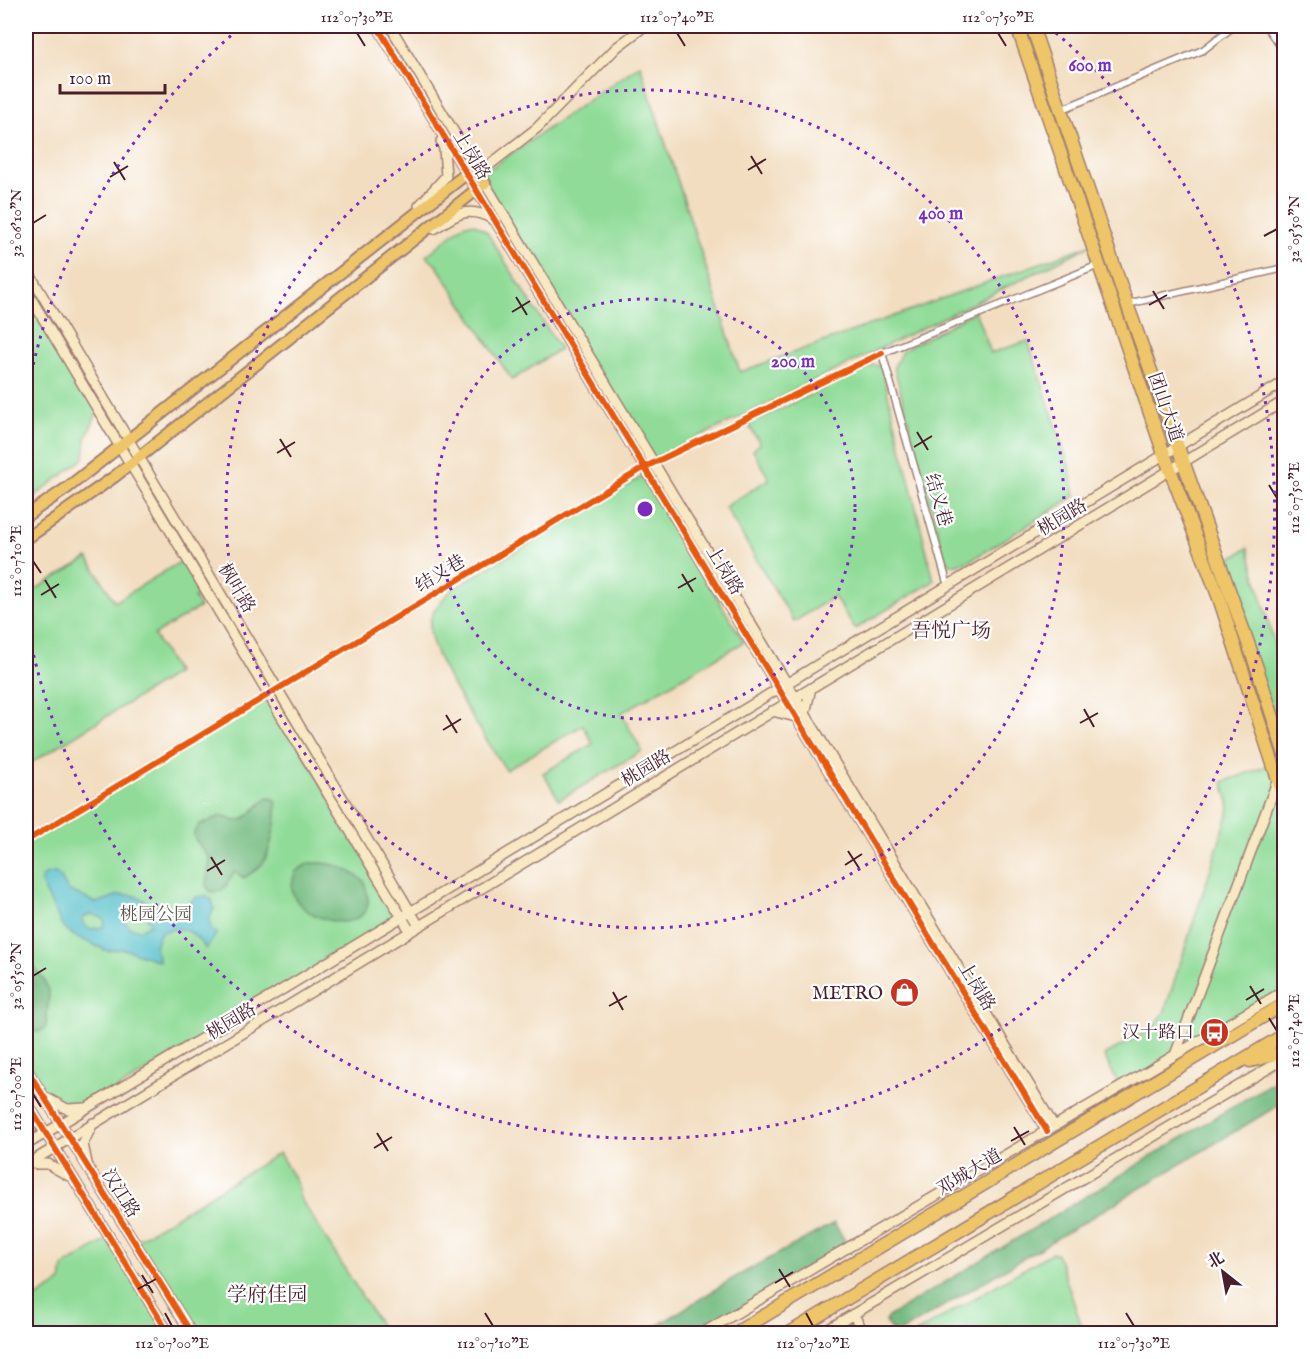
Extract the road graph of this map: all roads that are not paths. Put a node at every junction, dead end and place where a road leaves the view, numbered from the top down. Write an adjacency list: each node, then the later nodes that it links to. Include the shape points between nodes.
1 (376, 26): 9 (street, 上岗路)
2 (390, 26): 11 (street, 上岗路)
3 (645, 26): 11 (street, via 617,47 537,128)
4 (1017, 26): 16 (highway, 团山大道)
5 (1032, 26): 10 (highway, 团山大道)
6 (1234, 26): 10 (street, via 1203,50)
7 (1266, 26): 8 (street)
8 (1284, 51)
9 (419, 95): 11 (street, 上岗路); 14 (street, via 444,149 446,176)
10 (1063, 109): 20 (highway, 团山大道)
11 (473, 171): 12 (street, 上岗路); 14 (main road)
12 (481, 187): 13 (street, 上岗路); 15 (main road); 31 (street, 上岗路)
13 (495, 221): 15 (street, via 479,211 466,212); 31 (street, 上岗路)
14 (397, 228): 24 (main road)
15 (407, 246): 28 (main road)
16 (1099, 265): 21 (street, 结义巷); 27 (highway, 团山大道)
17 (26, 268): 24 (street, 枫叶路)
18 (1284, 268): 20 (street)
19 (26, 290): 25 (street, 枫叶路)
20 (1126, 304): 26 (highway, 团山大道)
21 (882, 353): 31 (street, 结义巷); 35 (street, 结义巷)
22 (1284, 382): 26 (street, 桃园路)
23 (1284, 401): 29 (street, 桃园路)
24 (128, 438): 25 (main road); 28 (street, 枫叶路)
25 (119, 446): 30 (street, 枫叶路); 33 (main road)
26 (1177, 446): 27 (street, 桃园路); 29 (highway, 团山大道)
27 (1164, 454): 32 (highway, 团山大道); 35 (street, 桃园路)
28 (139, 457): 30 (main road); 40 (street, 枫叶路)
29 (1183, 463): 32 (street, 桃园路); 46 (highway, 团山大道)
30 (130, 464): 34 (main road); 41 (street, 枫叶路)
31 (649, 465): 36 (street, 上岗路); 40 (street, 结义巷)
32 (1170, 471): 39 (street, 桃园路); 47 (highway, 团山大道, via 1219,598)
33 (26, 516)
34 (26, 539)
35 (948, 586): 37 (street, 桃园路)
36 (774, 671): 37 (street); 38 (street, 上岗路); 42 (street)
37 (801, 675): 38 (street, 桃园路)
38 (783, 686): 42 (street, 桃园路); 43 (street, 上岗路)
39 (811, 688): 43 (street, 桃园路); 45 (street)
40 (278, 689): 41 (street, 结义巷); 50 (street, 枫叶路)
41 (268, 694): 49 (street, 结义巷); 51 (street, 枫叶路)
42 (764, 697): 50 (street, 桃园路)
43 (791, 700): 44 (street, 桃园路); 45 (street, 上岗路)
44 (772, 711): 45 (street); 52 (street, 桃园路)
45 (801, 716): 69 (street, 上岗路)
46 (1284, 752)
47 (1278, 779): 48 (highway, 团山大道); 60 (street)
48 (1284, 798)
49 (26, 841)
50 (411, 912): 51 (street, 桃园路); 52 (street, 枫叶路)
51 (402, 917): 53 (street, 枫叶路); 66 (street, 桃园路)
52 (419, 926): 53 (street, 桃园路)
53 (410, 931): 67 (street, 桃园路)
54 (1284, 991): 60 (street)
55 (1284, 997): 57 (highway)
56 (1284, 1004): 57 (highway, 邓城大道)
57 (1267, 1014): 82 (highway, 邓城大道)
58 (1284, 1035): 62 (highway)
59 (1284, 1052): 62 (highway)
60 (1175, 1055): 69 (street)
61 (1284, 1059): 78 (street)
62 (1237, 1064): 83 (highway)
63 (26, 1068): 64 (street, 汉江路)
64 (42, 1095): 66 (street, via 67,1110); 68 (street, 汉江路)
65 (27, 1104): 70 (street, 汉江路); 71 (street, via 31,1130)
66 (88, 1107): 68 (street, 桃园路)
67 (93, 1123): 72 (street, 桃园路); 76 (street, via 83,1144)
68 (60, 1125): 70 (street, 桃园路); 72 (street, 汉江路)
69 (1050, 1128): 81 (street)
70 (45, 1134): 73 (street, 桃园路); 74 (street, 汉江路)
71 (26, 1138)
72 (69, 1138): 74 (street, 桃园路); 76 (street, 汉江路)
73 (26, 1145)
74 (54, 1147): 75 (street, 桃园路); 77 (street, 汉江路)
75 (26, 1164): 77 (street, via 48,1164)
76 (88, 1168): 80 (street, 汉江路)
77 (72, 1178): 79 (street, 汉江路)
78 (854, 1314): 84 (street); 85 (street)
79 (169, 1334)
80 (192, 1334)
81 (701, 1334)
82 (734, 1334)
83 (788, 1334)
84 (820, 1334)
85 (865, 1334)

